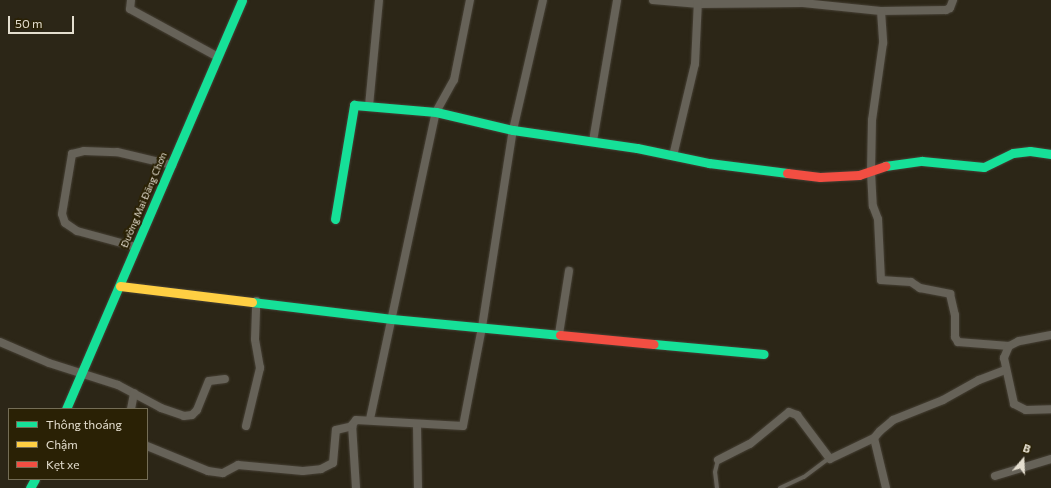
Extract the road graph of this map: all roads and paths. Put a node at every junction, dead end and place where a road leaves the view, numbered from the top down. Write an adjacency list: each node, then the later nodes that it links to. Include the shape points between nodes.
1 (131, 0): 12 (street, via 130,9)
2 (242, 0): 12 (street, Đường Mai Đăng Chơn)
3 (379, 0): 13 (street)
4 (470, 0): 14 (street, via 454,80)
5 (543, 0): 15 (street)
6 (617, 0): 16 (street)
7 (653, 0): 9 (street)
8 (953, 0): 11 (street, via 950,8 946,10)
9 (699, 2): 10 (street); 18 (street, via 695,64)
10 (802, 2): 11 (street)
11 (881, 11): 20 (street, via 883,43 872,120)
12 (218, 57): 19 (street, Đường Mai Đăng Chơn)
13 (369, 106): 14 (street); 21 (street, via 354,105)
14 (436, 112): 15 (street); 26 (street)
15 (513, 130): 16 (street); 27 (street)
16 (593, 141): 18 (street)
17 (1051, 154): 20 (street, via 1030,151 1013,153 984,167 922,162 886,166)
18 (673, 156): 20 (street, via 820,177 845,177)
19 (172, 165): 22 (street, Đường Mai Đăng Chơn); 22 (street, via 117,152 84,150 72,154 62,214 65,223 77,231)
20 (872, 172): 31 (street, via 873,206 878,219 881,280 911,282 920,288 950,294 955,315 955,337 958,342)
21 (335, 219)
22 (136, 247): 24 (street, Đường Mai Đăng Chơn)
23 (569, 271): 28 (street)
24 (120, 286): 25 (street); 34 (street, Đường Mai Đăng Chơn)
25 (256, 302): 26 (street); 42 (street, via 255,339 260,368)
26 (392, 319): 27 (street); 40 (street)
27 (482, 327): 28 (street); 41 (street, via 463,426)
28 (559, 334): 32 (street)
29 (1051, 335): 31 (street, via 1026,338)
30 (0, 342): 34 (street, via 49,363)
31 (1010, 346): 33 (street, via 1004,358)
32 (764, 354)
33 (1005, 370): 39 (street, via 1014,404 1026,410); 44 (street, via 979,380 943,400 893,420)
34 (82, 373): 36 (street); 37 (street, Đường Mai Đăng Chơn)
35 (225, 379): 36 (street, via 208,381 197,410 188,417 161,408)
36 (134, 393): 38 (street)
37 (66, 408)
38 (131, 408)
39 (1051, 409)
40 (370, 419): 41 (street); 43 (street, via 356,420)
41 (417, 425): 51 (street)
42 (246, 426)
43 (353, 426): 45 (street, via 336,430 333,463 321,469 238,465 226,472 216,472); 50 (street)
44 (874, 438): 46 (street, via 832,459); 54 (street)
45 (148, 446)
46 (828, 458): 48 (street, via 797,415 789,412 750,444); 53 (lane, via 804,477)
47 (1051, 459): 49 (street)
48 (718, 460): 52 (lane, via 715,472)
49 (995, 476)
50 (356, 488)
51 (418, 488)
52 (717, 488)
53 (780, 488)
54 (886, 488)

